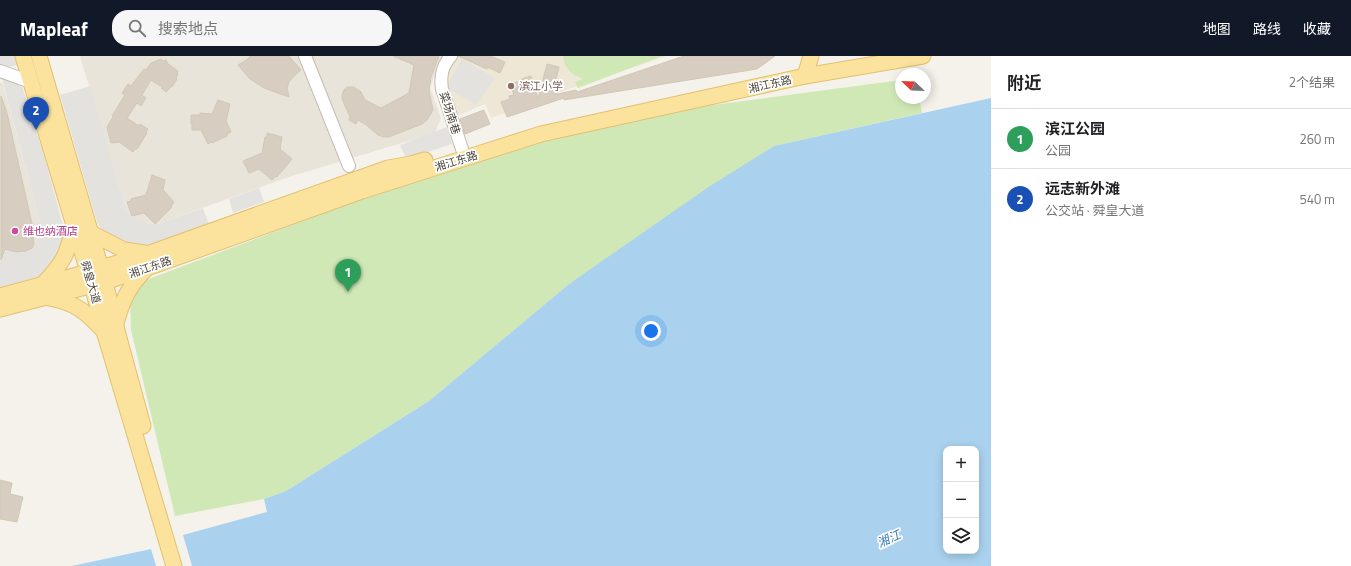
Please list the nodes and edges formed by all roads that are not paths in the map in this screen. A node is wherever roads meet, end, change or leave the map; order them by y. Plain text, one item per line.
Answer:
1 (23, 56) edge
2 (39, 56) edge
3 (305, 56) edge
4 (451, 56) edge
5 (864, 56) edge
6 (923, 56) edge
7 (808, 66) edge
8 (0, 71) edge
9 (31, 82) junction
10 (462, 149) junction
11 (349, 166) dead end
12 (74, 224) junction
13 (91, 233) junction
14 (173, 252) junction
15 (147, 261) junction
16 (97, 277) junction
17 (44, 291) junction
18 (0, 296) edge
19 (0, 308) edge
20 (110, 329) junction
21 (161, 506) junction
22 (174, 566) edge
23 (183, 566) edge

1 - 9 main road, 舜皇大道
2 - 13 main road, 舜皇大道
3 - 11 street
4 - 10 street, 菜场南巷
5 - 7 main road, 湘江东路
6 - 7 main road, 湘江东路
7 - 10 main road, 湘江东路
7 - 14 main road, 湘江东路
8 - 9 street
9 - 12 main road, 舜皇大道
10 - 14 main road, 湘江东路
12 - 16 main road, 舜皇大道
12 - 17 main road
13 - 15 main road
13 - 16 main road, 舜皇大道
14 - 15 main road, 湘江东路
15 - 16 main road, 湘江东路
15 - 20 main road
16 - 17 main road, 湘江东路
16 - 20 main road, 舜皇大道
17 - 18 main road, 湘江东路
17 - 19 main road, 湘江东路
17 - 20 main road
20 - 21 main road, 舜皇大道
21 - 22 main road
21 - 23 main road

